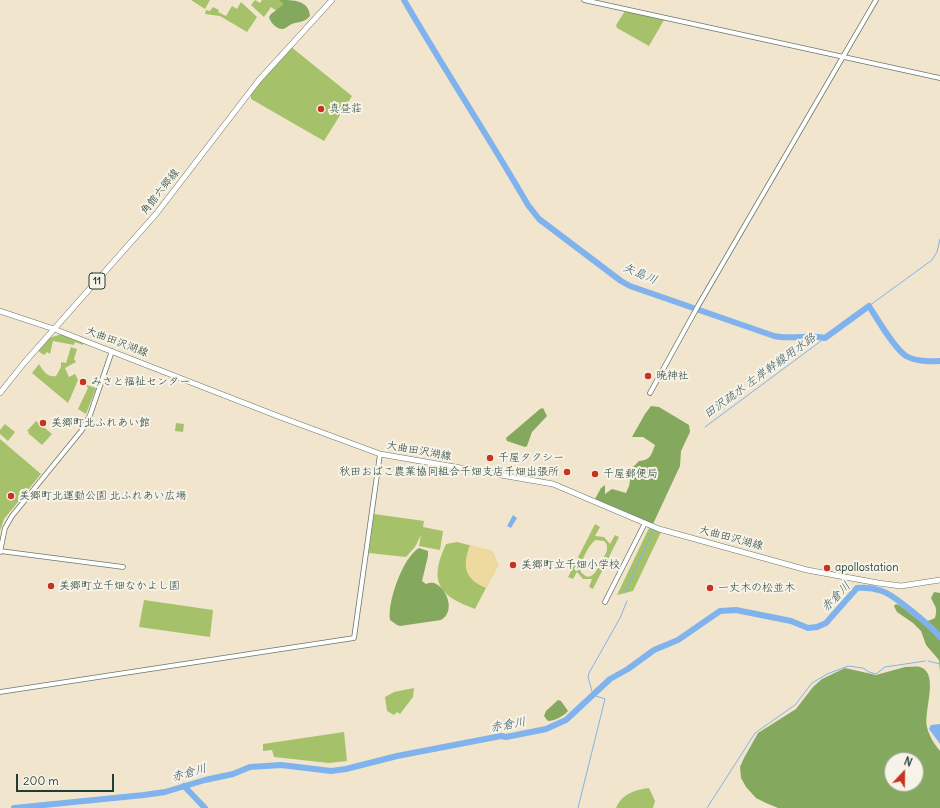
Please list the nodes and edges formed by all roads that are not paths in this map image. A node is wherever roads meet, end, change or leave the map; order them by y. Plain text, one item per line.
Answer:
1 (332, 0) edge
2 (584, 0) edge
3 (876, 0) edge
4 (842, 57) junction
5 (940, 78) edge
6 (0, 311) edge
7 (54, 329) junction
8 (112, 351) junction
9 (0, 393) edge
10 (650, 393) dead end
11 (380, 454) junction
12 (645, 523) junction
13 (0, 551) edge
14 (123, 567) dead end
15 (940, 580) edge
16 (605, 602) dead end
17 (0, 692) edge

1 - 7 main road, 角館六郷線 / 11
2 - 4 street
3 - 4 street
4 - 5 street
4 - 10 street
6 - 7 main road, 大曲田沢湖線
7 - 8 main road, 大曲田沢湖線
7 - 9 main road, 角館六郷線 / 11
8 - 11 main road, 大曲田沢湖線
8 - 13 street
11 - 12 main road, 大曲田沢湖線
11 - 17 street
12 - 15 main road, 大曲田沢湖線
12 - 16 street
13 - 14 street

